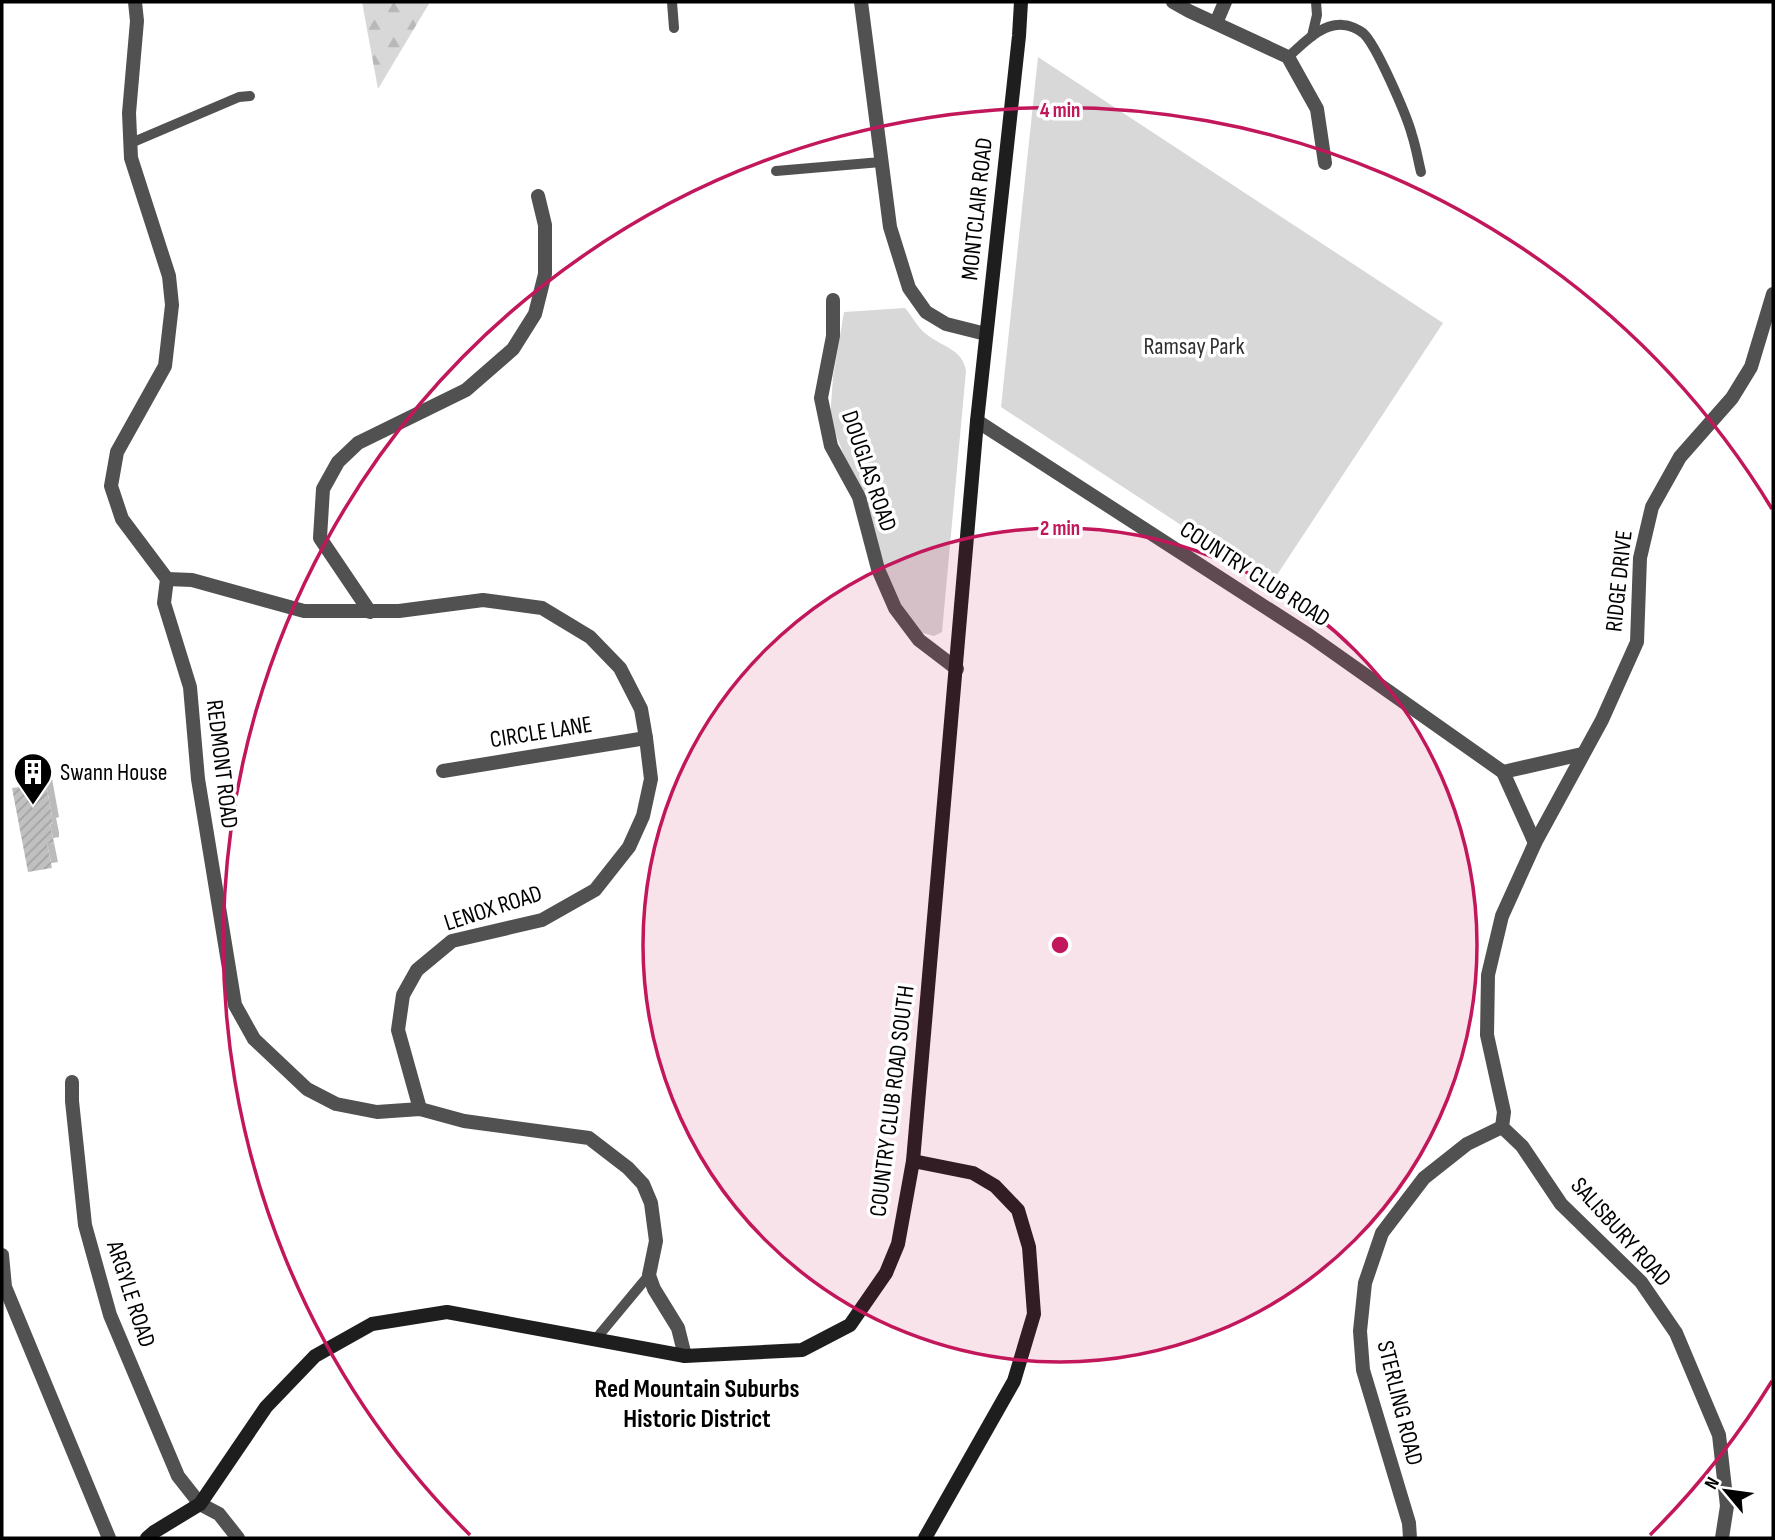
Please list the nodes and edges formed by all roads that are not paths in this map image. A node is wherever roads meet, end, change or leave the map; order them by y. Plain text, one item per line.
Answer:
1 (135, 2) edge
2 (672, 2) edge
3 (862, 2) edge
4 (1021, 2) edge
5 (1173, 2) edge
6 (1225, 2) edge
7 (1316, 2) edge
8 (1216, 23) junction
9 (674, 28) dead end
10 (1312, 36) junction
11 (1288, 57) junction
12 (250, 96) dead end
13 (131, 143) junction
14 (881, 162) junction
15 (1325, 163) dead end
16 (776, 171) dead end
17 (1421, 172) dead end
18 (538, 195) dead end
19 (1773, 294) edge
20 (833, 300) dead end
21 (986, 334) junction
22 (977, 421) junction
23 (167, 579) junction
24 (370, 612) junction
25 (957, 669) junction
26 (646, 738) junction
27 (1583, 754) junction
28 (443, 771) dead end
29 (1503, 772) junction
30 (1535, 843) junction
31 (72, 1082) dead end
32 (420, 1109) junction
33 (1502, 1127) junction
34 (913, 1161) junction
35 (2, 1255) edge
36 (649, 1275) junction
37 (596, 1340) junction
38 (685, 1356) junction
39 (201, 1504) junction
40 (109, 1538) edge
41 (148, 1538) edge
42 (238, 1538) edge
43 (925, 1538) edge
44 (1410, 1538) edge
45 (1722, 1538) edge

1 - 13 street
2 - 9 lane
3 - 14 street
4 - 21 main road, MONTCLAIR ROAD
5 - 8 street
6 - 8 street
7 - 10 lane
8 - 11 street
10 - 11 lane
10 - 17 lane
11 - 15 street
12 - 13 lane
13 - 23 street
14 - 16 lane
14 - 21 street
18 - 24 street
19 - 27 street, RIDGE DRIVE
20 - 25 street, DOUGLAS ROAD
21 - 22 main road, MONTCLAIR ROAD
22 - 25 main road, COUNTRY CLUB ROAD SOUTH
22 - 29 street, COUNTRY CLUB ROAD
23 - 24 street, LENOX ROAD
23 - 32 street, REDMONT ROAD
24 - 26 street, LENOX ROAD
25 - 34 main road, COUNTRY CLUB ROAD SOUTH
26 - 28 street, CIRCLE LANE
26 - 32 street, LENOX ROAD
27 - 29 street
27 - 30 street, RIDGE DRIVE
29 - 30 street
30 - 33 street
31 - 39 street, ARGYLE ROAD
32 - 36 street, REDMONT ROAD
33 - 44 street, STERLING ROAD
33 - 45 street, SALISBURY ROAD
34 - 38 main road, COUNTRY CLUB ROAD SOUTH
34 - 43 main road
35 - 40 street
36 - 37 lane, REDMONT ROAD
36 - 38 street
37 - 38 main road, COUNTRY CLUB ROAD SOUTH
37 - 39 main road, COUNTRY CLUB ROAD SOUTH
39 - 41 main road
39 - 42 street, ARGYLE ROAD

